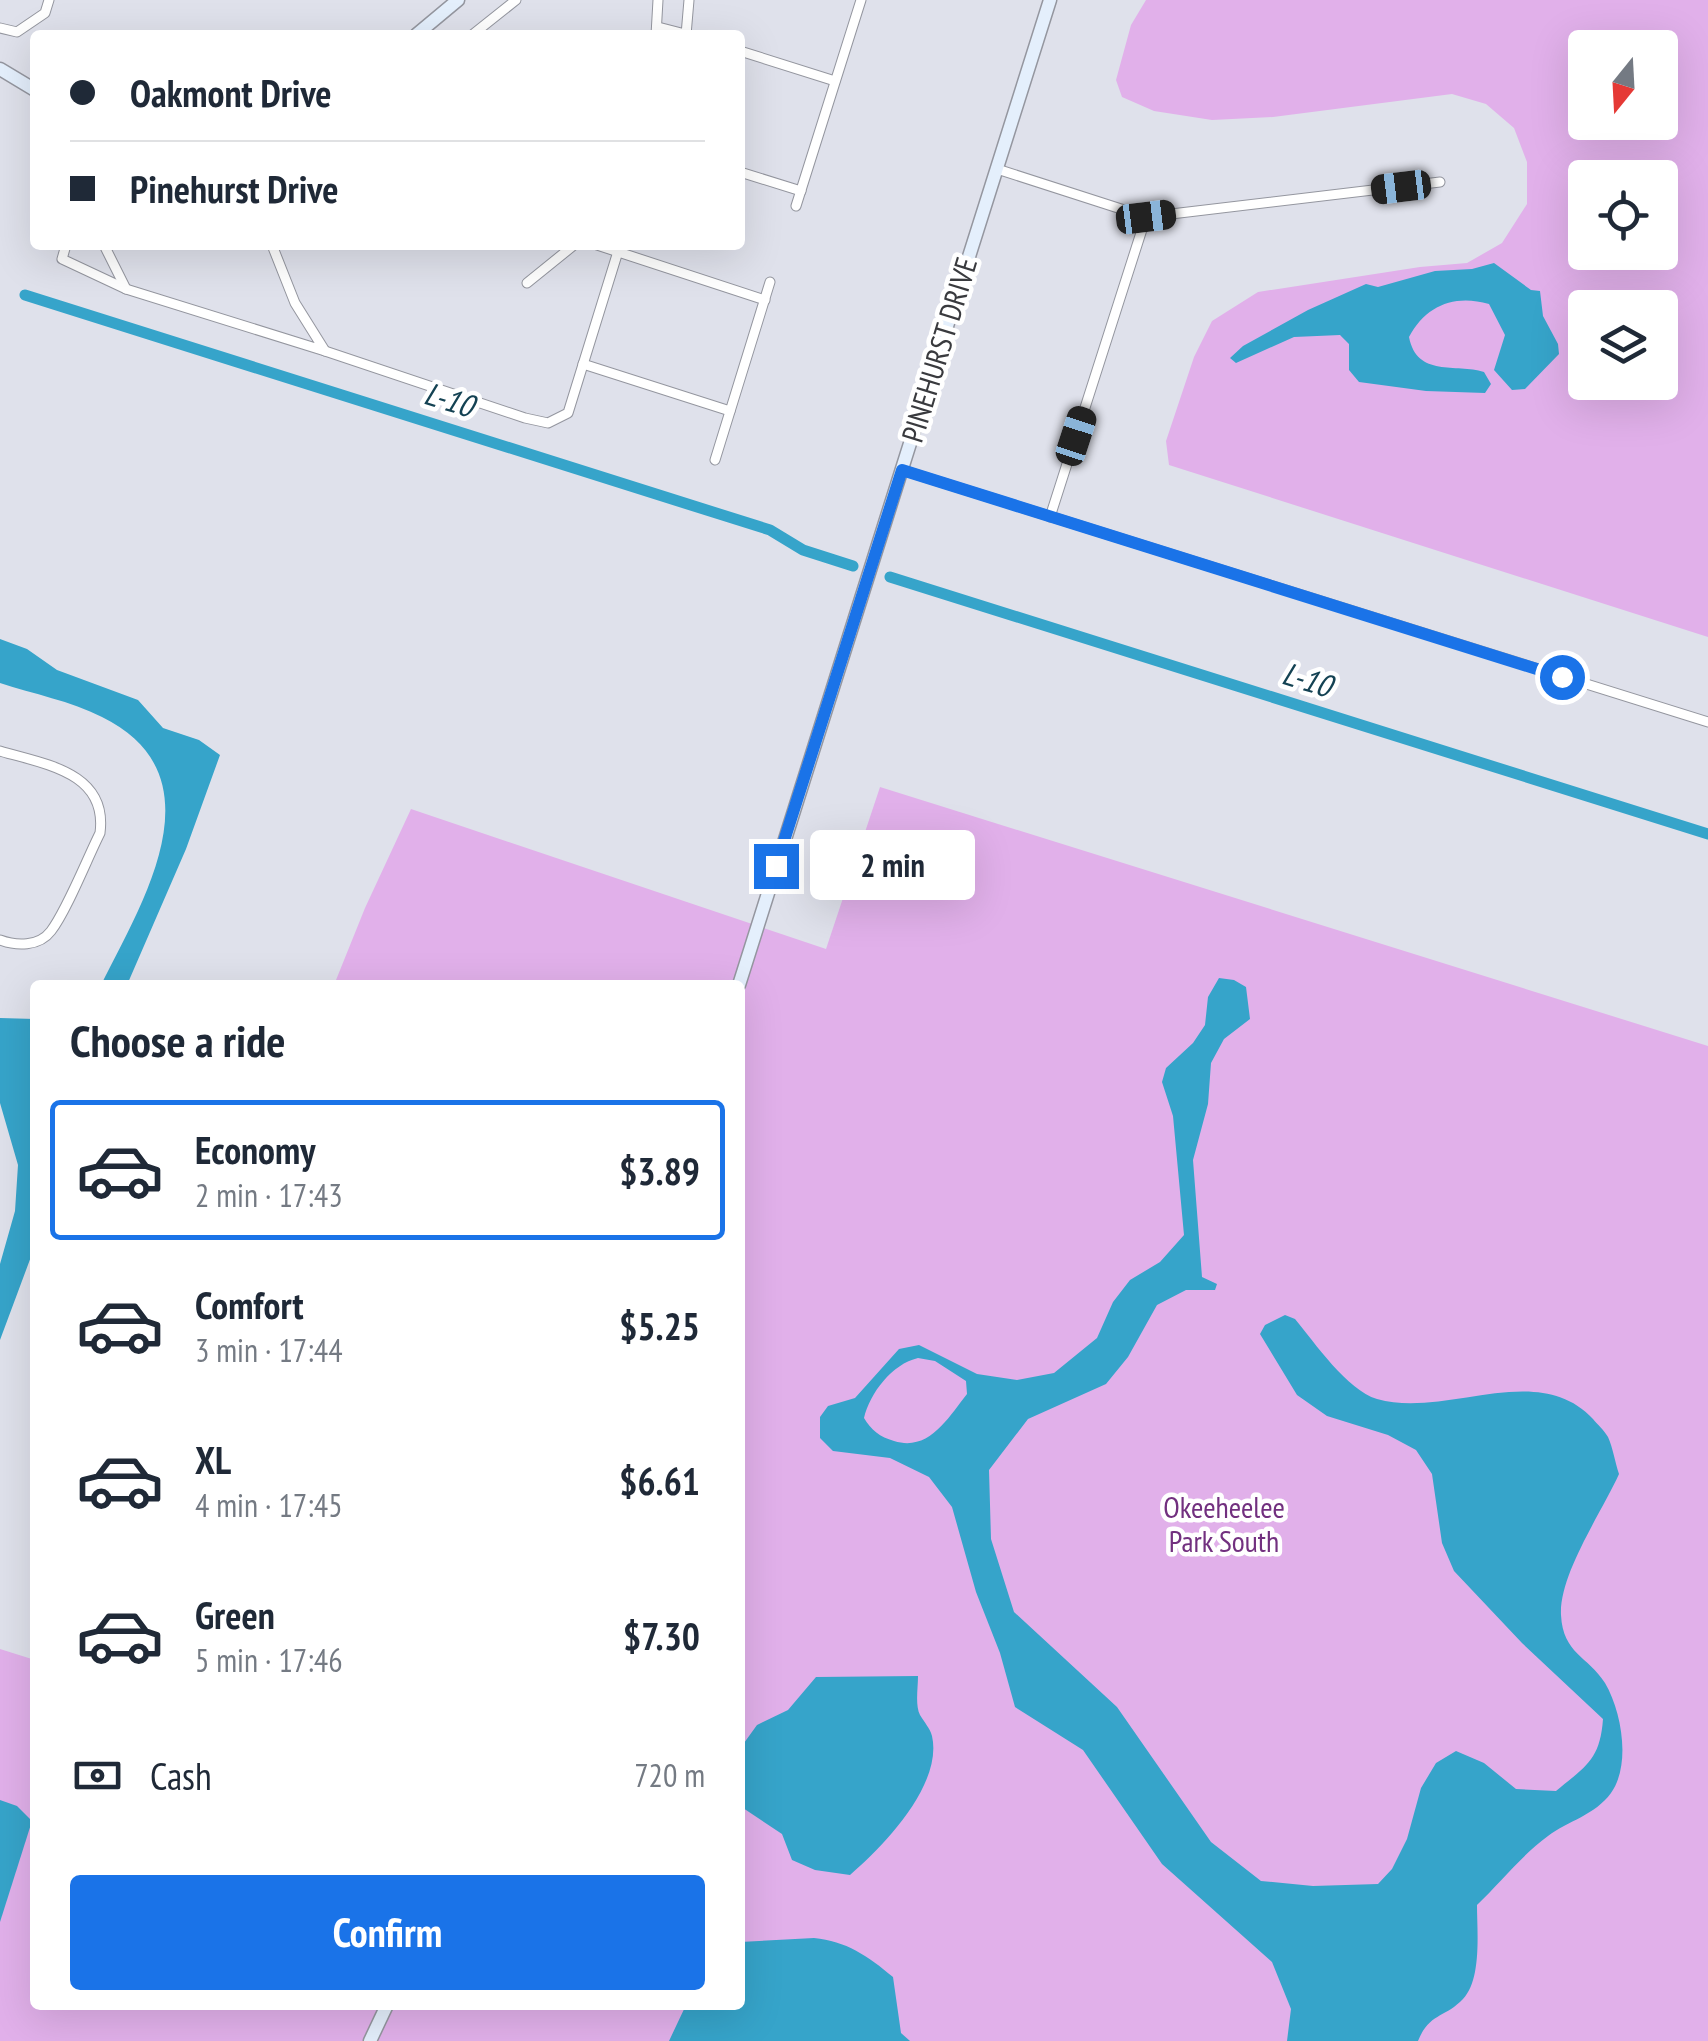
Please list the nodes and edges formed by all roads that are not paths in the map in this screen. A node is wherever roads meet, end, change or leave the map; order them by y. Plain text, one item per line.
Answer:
1 (49, 0) edge
2 (458, 0) edge
3 (516, 0) edge
4 (658, 0) edge
5 (689, 0) edge
6 (860, 0) edge
7 (1050, 0) edge
8 (0, 28) edge
9 (422, 30) edge
10 (478, 30) edge
11 (657, 30) edge
12 (687, 30) edge
13 (745, 53) edge
14 (0, 70) edge
15 (835, 81) junction
16 (30, 87) edge
17 (997, 168) junction
18 (745, 174) edge
19 (1440, 182) dead end
20 (801, 191) junction
21 (796, 206) dead end
22 (1146, 217) junction
23 (65, 250) edge
24 (106, 250) edge
25 (274, 250) edge
26 (568, 250) edge
27 (619, 250) edge
28 (770, 282) dead end
29 (528, 283) dead end
30 (126, 289) junction
31 (765, 300) junction
32 (325, 351) junction
33 (583, 364) junction
34 (730, 410) junction
35 (714, 460) dead end
36 (902, 470) junction
37 (1050, 517) junction
38 (1708, 722) edge
39 (0, 751) edge
40 (0, 940) edge
41 (741, 980) edge
42 (384, 2010) edge
43 (370, 2041) edge

1 - 8 street
2 - 9 street
3 - 10 street
4 - 11 street
5 - 12 street
6 - 15 street
7 - 17 street, PINEHURST DRIVE
13 - 15 street
14 - 16 street
15 - 20 street
17 - 22 street
17 - 36 street, PINEHURST DRIVE
18 - 20 street
19 - 22 street
20 - 21 street
22 - 37 street
23 - 30 street
24 - 30 street
25 - 32 street
26 - 29 street
27 - 31 street
27 - 33 street
28 - 31 street
30 - 32 street
31 - 34 street
32 - 33 street
33 - 34 street
34 - 35 street
36 - 37 street
36 - 41 street, PINEHURST DRIVE
37 - 38 street
39 - 40 street
42 - 43 street

